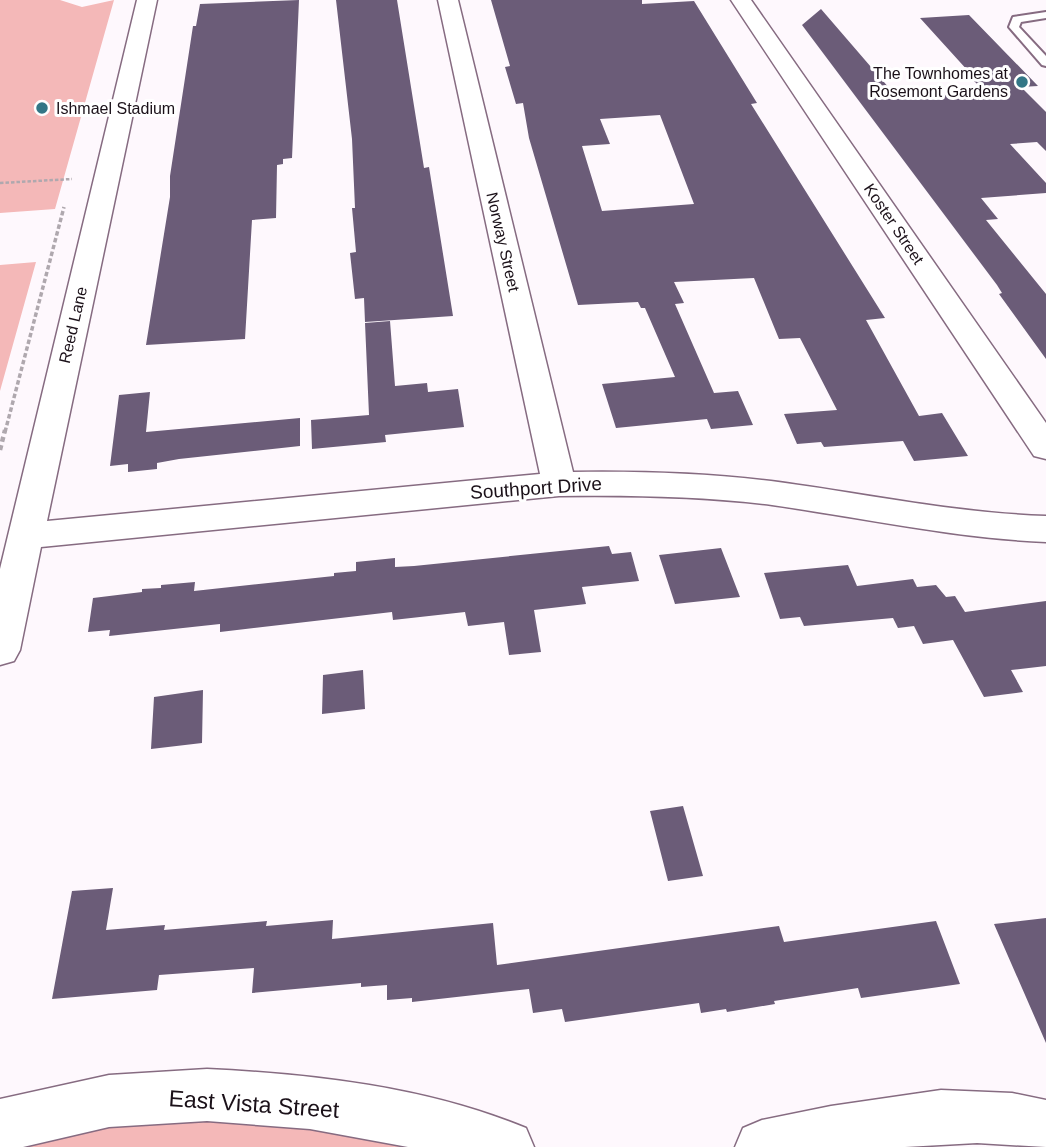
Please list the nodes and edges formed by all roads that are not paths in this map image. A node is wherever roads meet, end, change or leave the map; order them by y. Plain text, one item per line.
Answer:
1 (148, 0) edge
2 (447, 0) edge
3 (741, 0) edge
4 (1046, 15) edge
5 (1046, 63) edge
6 (1046, 448) edge
7 (559, 484) junction
8 (1046, 529) edge
9 (25, 536) junction
10 (0, 650) edge
11 (0, 1126) edge
12 (1046, 1127) edge
13 (507, 1147) edge
14 (762, 1147) edge

1 - 9 street, Reed Lane
2 - 7 street, Norway Street
3 - 6 street, Koster Street
4 - 5 lane
7 - 8 street, Southport Drive
7 - 9 street, Southport Drive
9 - 10 street, Reed Lane
11 - 13 street, East Vista Street
12 - 14 street

